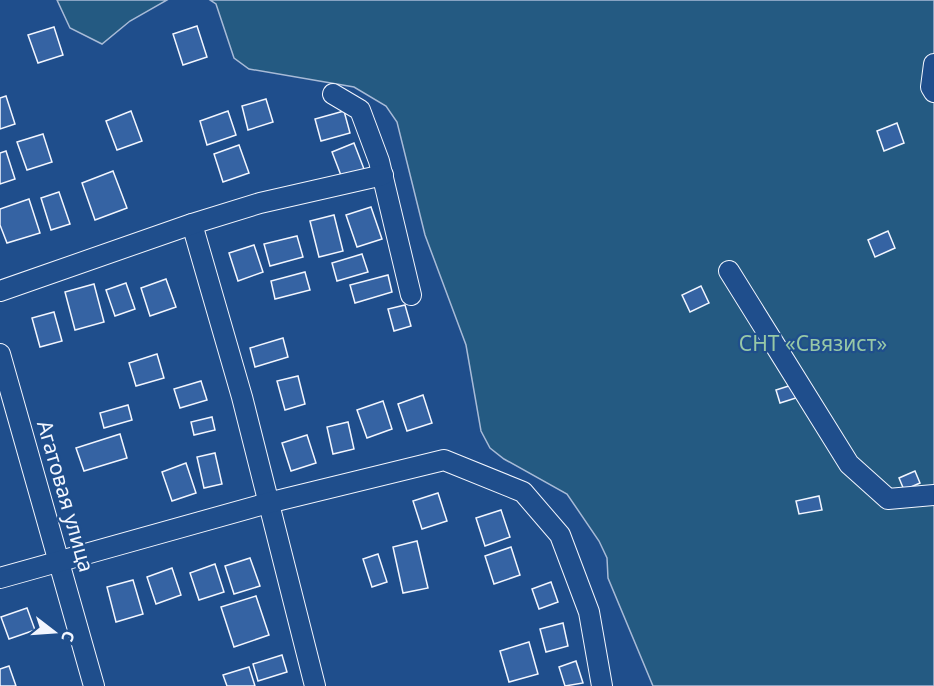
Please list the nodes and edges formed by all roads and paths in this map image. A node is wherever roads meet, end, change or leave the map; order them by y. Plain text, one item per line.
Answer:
1 (934, 64) edge
2 (934, 92) edge
3 (333, 94) dead end
4 (383, 175) junction
5 (192, 224) junction
6 (729, 271) dead end
7 (0, 291) edge
8 (411, 295) dead end
9 (0, 354) edge
10 (934, 495) edge
11 (268, 502) junction
12 (61, 562) junction
13 (0, 578) edge
14 (94, 686) edge
15 (315, 686) edge
16 (603, 686) edge

1 - 2 street
3 - 4 street
4 - 5 street
4 - 8 street
5 - 7 street
5 - 11 street
6 - 10 street
9 - 12 street, Агатовая улица
11 - 12 street
11 - 15 street
11 - 16 street
12 - 13 street
12 - 14 street, Агатовая улица

